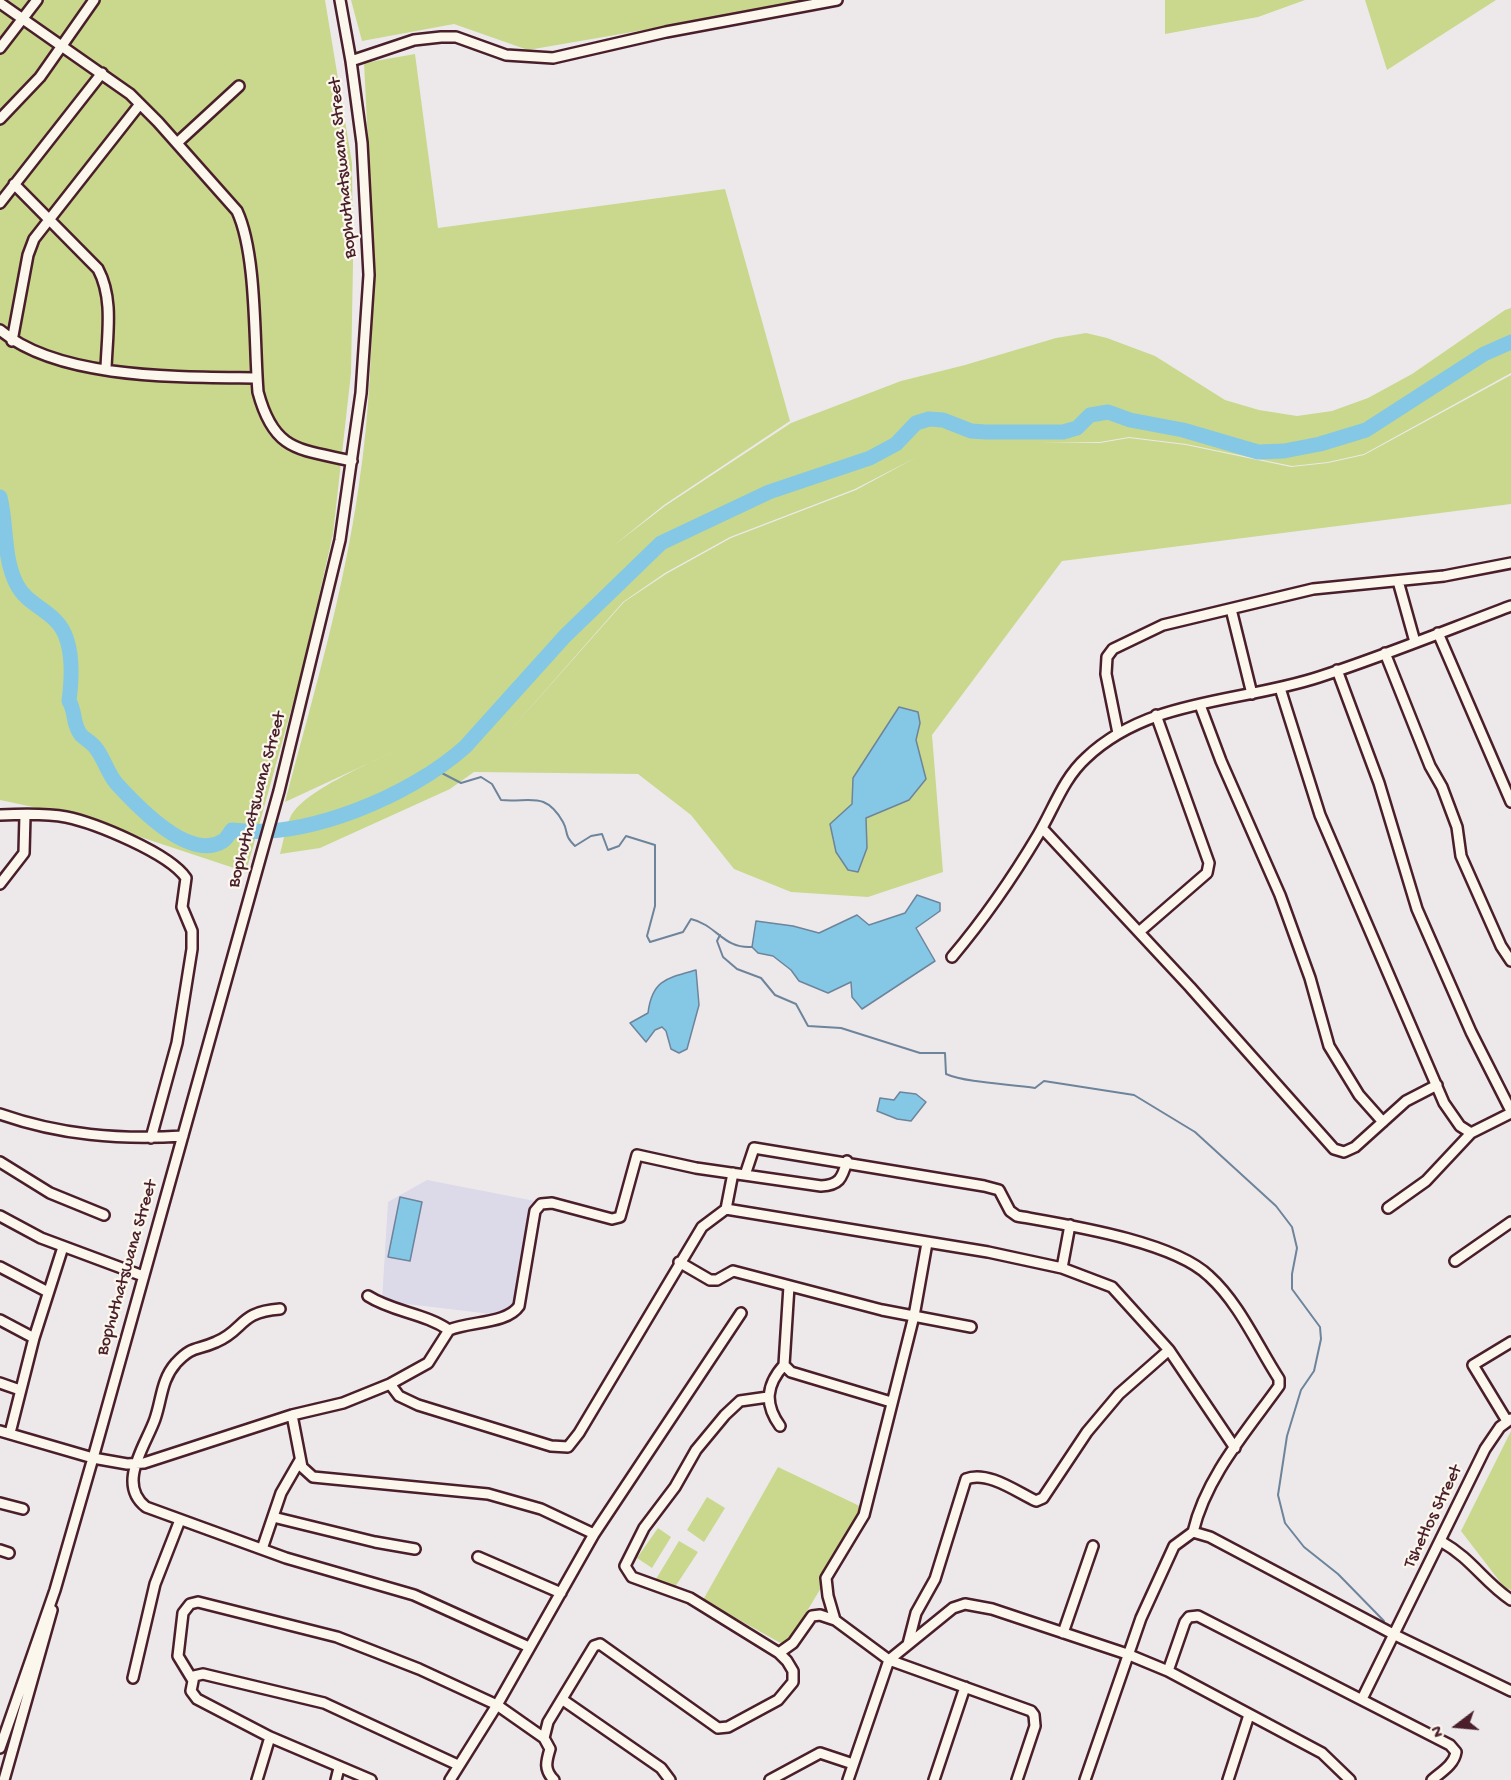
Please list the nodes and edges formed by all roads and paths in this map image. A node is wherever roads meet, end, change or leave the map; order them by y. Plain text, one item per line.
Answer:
1 (37, 0) edge
2 (94, 0) edge
3 (340, 0) edge
4 (837, 0) edge
5 (0, 3) edge
6 (24, 19) junction
7 (63, 46) junction
8 (0, 48) edge
9 (351, 61) junction
10 (102, 73) junction
11 (239, 86) dead end
12 (140, 104) junction
13 (0, 119) edge
14 (177, 143) junction
15 (14, 184) junction
16 (0, 202) edge
17 (49, 219) junction
18 (0, 330) edge
19 (12, 341) junction
20 (106, 369) junction
21 (257, 378) junction
22 (352, 461) junction
23 (1511, 563) edge
24 (1398, 581) junction
25 (1231, 609) junction
26 (1510, 609) edge
27 (1438, 633) junction
28 (1415, 642) junction
29 (1385, 653) junction
30 (1337, 670) junction
31 (1280, 688) junction
32 (1252, 694) junction
33 (1200, 705) junction
34 (1156, 715) junction
35 (1118, 733) junction
36 (1511, 802) edge
37 (25, 815) junction
38 (2, 816) edge
39 (1042, 828) junction
40 (0, 884) edge
41 (1139, 932) junction
42 (951, 957) dead end
43 (1511, 961) edge
44 (1437, 1085) junction
45 (1511, 1112) edge
46 (0, 1114) edge
47 (1383, 1122) junction
48 (1471, 1133) junction
49 (183, 1136) junction
50 (151, 1138) junction
51 (847, 1161) junction
52 (0, 1162) edge
53 (733, 1173) junction
54 (745, 1175) junction
55 (1388, 1208) dead end
56 (726, 1209) junction
57 (104, 1215) dead end
58 (0, 1216) edge
59 (1511, 1222) edge
60 (1070, 1225) junction
61 (927, 1243) junction
62 (63, 1247) junction
63 (1455, 1261) dead end
64 (679, 1262) junction
65 (0, 1267) edge
66 (1062, 1268) junction
67 (143, 1276) junction
68 (789, 1286) junction
69 (48, 1292) junction
70 (368, 1296) dead end
71 (279, 1309) dead end
72 (741, 1313) dead end
73 (914, 1316) junction
74 (0, 1320) edge
75 (971, 1327) dead end
76 (449, 1330) junction
77 (34, 1338) junction
78 (1511, 1342) edge
79 (1169, 1350) junction
80 (784, 1365) junction
81 (0, 1383) edge
82 (390, 1384) junction
83 (20, 1390) junction
84 (768, 1398) junction
85 (891, 1402) junction
86 (292, 1415) junction
87 (1509, 1420) edge
88 (780, 1426) dead end
89 (5, 1432) edge
90 (1235, 1448) junction
91 (93, 1458) junction
92 (300, 1460) junction
93 (136, 1464) junction
94 (0, 1503) edge
95 (22, 1509) dead end
96 (273, 1517) junction
97 (180, 1520) junction
98 (1193, 1532) junction
99 (594, 1534) junction
100 (1442, 1542) junction
101 (1093, 1546) dead end
102 (414, 1549) dead end
103 (262, 1550) junction
104 (478, 1557) dead end
105 (55, 1590) junction
106 (561, 1593) junction
107 (1511, 1600) edge
108 (834, 1620) junction
109 (1063, 1633) junction
110 (1395, 1635) junction
111 (908, 1644) junction
112 (528, 1647) junction
113 (779, 1653) junction
114 (1127, 1654) junction
115 (889, 1660) junction
116 (1168, 1671) junction
117 (133, 1678) dead end
118 (192, 1679) junction
119 (966, 1688) junction
120 (1511, 1691) edge
121 (1362, 1699) junction
122 (562, 1700) junction
123 (497, 1705) junction
124 (1249, 1715) junction
125 (2, 1736) edge
126 (270, 1737) junction
127 (544, 1738) junction
128 (0, 1748) edge
129 (853, 1764) junction
130 (458, 1765) junction
131 (339, 1768) junction
132 (4, 1780) edge
133 (257, 1780) edge
134 (336, 1780) edge
135 (370, 1780) edge
136 (450, 1780) edge
137 (554, 1780) edge
138 (670, 1780) edge
139 (770, 1780) edge
140 (848, 1780) edge
141 (934, 1780) edge
142 (1017, 1780) edge
143 (1085, 1780) edge
144 (1228, 1780) edge
145 (1350, 1780) edge
146 (1432, 1780) edge

1 - 6 street
2 - 7 street
3 - 9 street, Bophuthatswana Street
4 - 9 street
5 - 6 street
6 - 7 street
6 - 8 street
7 - 10 street
7 - 13 street
9 - 22 street, Bophuthatswana Street
10 - 12 street
10 - 15 street
11 - 14 street
12 - 14 street
12 - 17 street
14 - 21 street
15 - 16 street
15 - 17 street
17 - 19 street
17 - 20 street
18 - 19 street
19 - 20 street
20 - 21 street
21 - 22 street
22 - 49 street, Bophuthatswana Street
23 - 24 street
24 - 25 street
24 - 28 street
25 - 32 street
25 - 35 street
26 - 27 street
27 - 28 street
27 - 36 street
28 - 29 street
29 - 30 street
29 - 43 street
30 - 31 street
30 - 45 street
31 - 32 street
31 - 44 street
32 - 33 street
33 - 34 street
33 - 47 street
34 - 35 street
34 - 41 street
35 - 39 street
37 - 38 street
37 - 40 street
37 - 50 street
39 - 41 street
39 - 42 street
41 - 47 street
44 - 47 street
44 - 48 street
45 - 48 street
46 - 50 street
48 - 55 street
49 - 50 street
49 - 67 street, Bophuthatswana Street
51 - 54 street
51 - 54 street
51 - 60 street
52 - 57 street
53 - 54 street
53 - 56 street
53 - 76 street
56 - 61 street
56 - 64 street
58 - 62 street
59 - 63 street
60 - 66 street
60 - 90 street
61 - 66 street
61 - 73 street
62 - 67 street
62 - 69 street
64 - 68 street
64 - 82 street
65 - 69 street
66 - 79 street
67 - 91 street, Bophuthatswana Street
68 - 73 street
68 - 80 street
69 - 77 street
70 - 76 street
71 - 93 street
72 - 99 street
73 - 75 street
73 - 85 street
74 - 77 street
76 - 82 street
77 - 83 street
78 - 87 street
79 - 90 street
79 - 111 street
80 - 84 street
80 - 85 street
81 - 83 street
82 - 86 street
83 - 89 street
84 - 88 street
84 - 113 street
85 - 108 street
86 - 92 street
86 - 93 street
87 - 100 street, Tshetlos Street
89 - 91 street
90 - 98 street
91 - 93 street
91 - 105 street, Bophuthatswana Street
92 - 96 street
92 - 99 street
93 - 97 street
94 - 95 street
96 - 102 street
96 - 103 street
97 - 103 street
97 - 117 street
98 - 110 street
98 - 114 street
99 - 106 street
100 - 107 street
100 - 110 street, Tshetlos Street
101 - 109 street
103 - 112 street
104 - 106 street
105 - 125 street, Bophuthatswana Street
105 - 132 street, Bophuthatswana Street
106 - 112 street
108 - 113 street
108 - 115 street
109 - 111 street
109 - 114 street
110 - 120 street
110 - 121 street, Tshetlos Street
111 - 115 street
112 - 123 street
113 - 122 street
114 - 116 street
114 - 143 street
115 - 119 street
115 - 129 street
116 - 121 street
116 - 124 street
118 - 123 street
118 - 126 street
118 - 130 street
119 - 141 street
119 - 142 street
121 - 146 street
122 - 127 street
122 - 138 street
123 - 127 street
123 - 130 street
124 - 144 street
124 - 145 street
125 - 128 street, Bophuthatswana Street
126 - 131 street
126 - 133 street
127 - 137 street
129 - 139 street
129 - 140 street
130 - 136 street
131 - 134 street
131 - 135 street

